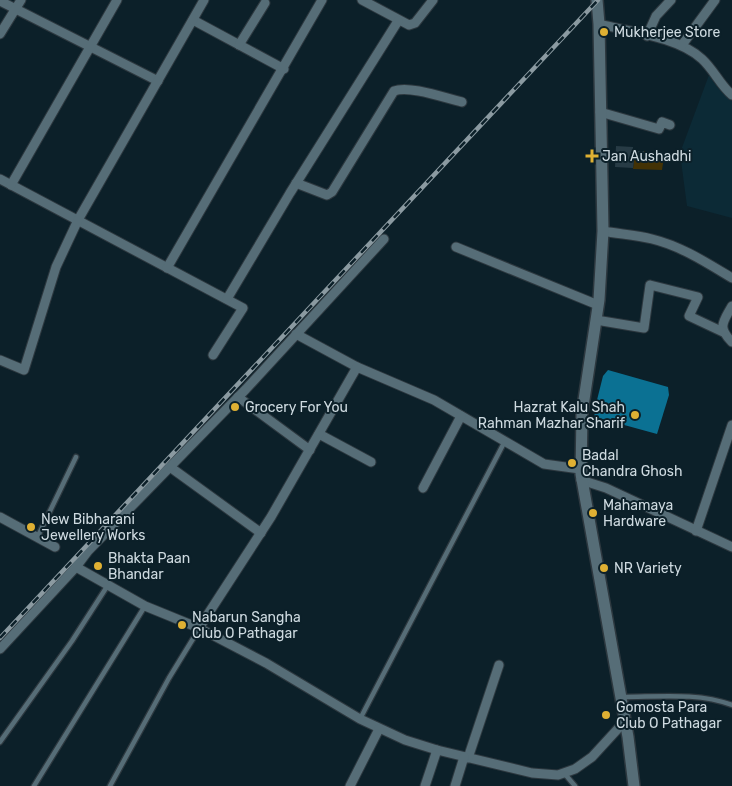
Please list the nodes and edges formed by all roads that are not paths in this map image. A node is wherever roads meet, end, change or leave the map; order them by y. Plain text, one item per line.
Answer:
1 (20, 0) edge
2 (117, 0) edge
3 (204, 0) edge
4 (322, 0) edge
5 (362, 0) edge
6 (433, 0) edge
7 (597, 0) edge
8 (671, 0) edge
9 (715, 0) edge
10 (0, 1) edge
11 (264, 3) dead end
12 (15, 9) junction
13 (193, 20) junction
14 (398, 21) junction
15 (599, 24) junction
16 (0, 34) edge
17 (647, 36) junction
18 (239, 45) junction
19 (682, 45) junction
20 (90, 46) junction
21 (284, 69) junction
22 (158, 81) junction
23 (732, 95) edge
24 (462, 102) dead end
25 (600, 112) junction
26 (670, 125) dead end
27 (0, 179) edge
28 (296, 183) junction
29 (11, 185) junction
30 (78, 220) junction
31 (603, 231) junction
32 (384, 239) dead end
33 (456, 247) dead end
34 (167, 268) junction
35 (732, 278) edge
36 (227, 299) junction
37 (598, 305) junction
38 (732, 306) edge
39 (596, 320) junction
40 (723, 332) junction
41 (296, 334) junction
42 (732, 342) edge
43 (213, 355) dead end
44 (0, 360) edge
45 (357, 368) junction
46 (238, 397) junction
47 (461, 416) junction
48 (732, 425) edge
49 (319, 434) junction
50 (504, 441) junction
51 (310, 450) junction
52 (76, 457) dead end
53 (371, 462) dead end
54 (170, 467) junction
55 (581, 474) junction
56 (422, 488) dead end
57 (0, 517) edge
58 (696, 531) junction
59 (261, 533) junction
60 (38, 536) junction
61 (55, 547) dead end
62 (732, 547) edge
63 (76, 567) junction
64 (108, 585) junction
65 (145, 606) junction
66 (200, 628) junction
67 (0, 649) edge
68 (499, 665) dead end
69 (620, 698) junction
70 (732, 705) edge
71 (360, 719) junction
72 (625, 721) junction
73 (379, 729) junction
74 (0, 742) edge
75 (437, 750) junction
76 (466, 758) junction
77 (564, 773) junction
78 (34, 786) edge
79 (110, 786) edge
80 (350, 786) edge
81 (425, 786) edge
82 (455, 786) edge
83 (575, 786) edge
84 (634, 786) edge

1 - 12 street
2 - 20 street
3 - 13 street
4 - 21 street
5 - 14 street
6 - 14 street
7 - 15 street
8 - 17 street
9 - 19 street
10 - 12 street
11 - 18 street
12 - 16 street
12 - 20 street
13 - 18 street
13 - 22 street
14 - 28 street
15 - 17 street
15 - 25 street
17 - 19 street
18 - 21 street
19 - 23 street
20 - 22 street
20 - 29 street
21 - 34 street
22 - 30 street
24 - 28 street
25 - 26 street
25 - 31 street
27 - 29 street
28 - 36 street
29 - 30 street
30 - 34 street
30 - 44 street
31 - 35 street
31 - 37 street
32 - 41 street
33 - 37 street
34 - 36 street
36 - 43 street
37 - 39 street
38 - 40 street
39 - 40 street
39 - 55 street
40 - 42 street
41 - 45 street
41 - 46 street
45 - 47 street
45 - 49 street
46 - 51 street
46 - 54 street
47 - 50 street
47 - 56 street
48 - 58 street
49 - 51 street
49 - 53 street
50 - 55 street
50 - 71 lane
51 - 59 street
52 - 60 lane
54 - 59 street
54 - 63 street
55 - 58 street
55 - 69 street
57 - 60 street
58 - 62 street
59 - 66 street
60 - 61 street
63 - 64 street
63 - 67 street
64 - 65 street
64 - 74 lane
65 - 66 street
65 - 78 lane
66 - 71 street
66 - 79 lane
68 - 76 street
69 - 70 lane
69 - 72 street
71 - 73 street
72 - 77 street
72 - 84 street
73 - 75 street
73 - 80 street
75 - 76 street
75 - 81 street
76 - 77 street
76 - 82 street
77 - 83 lane

